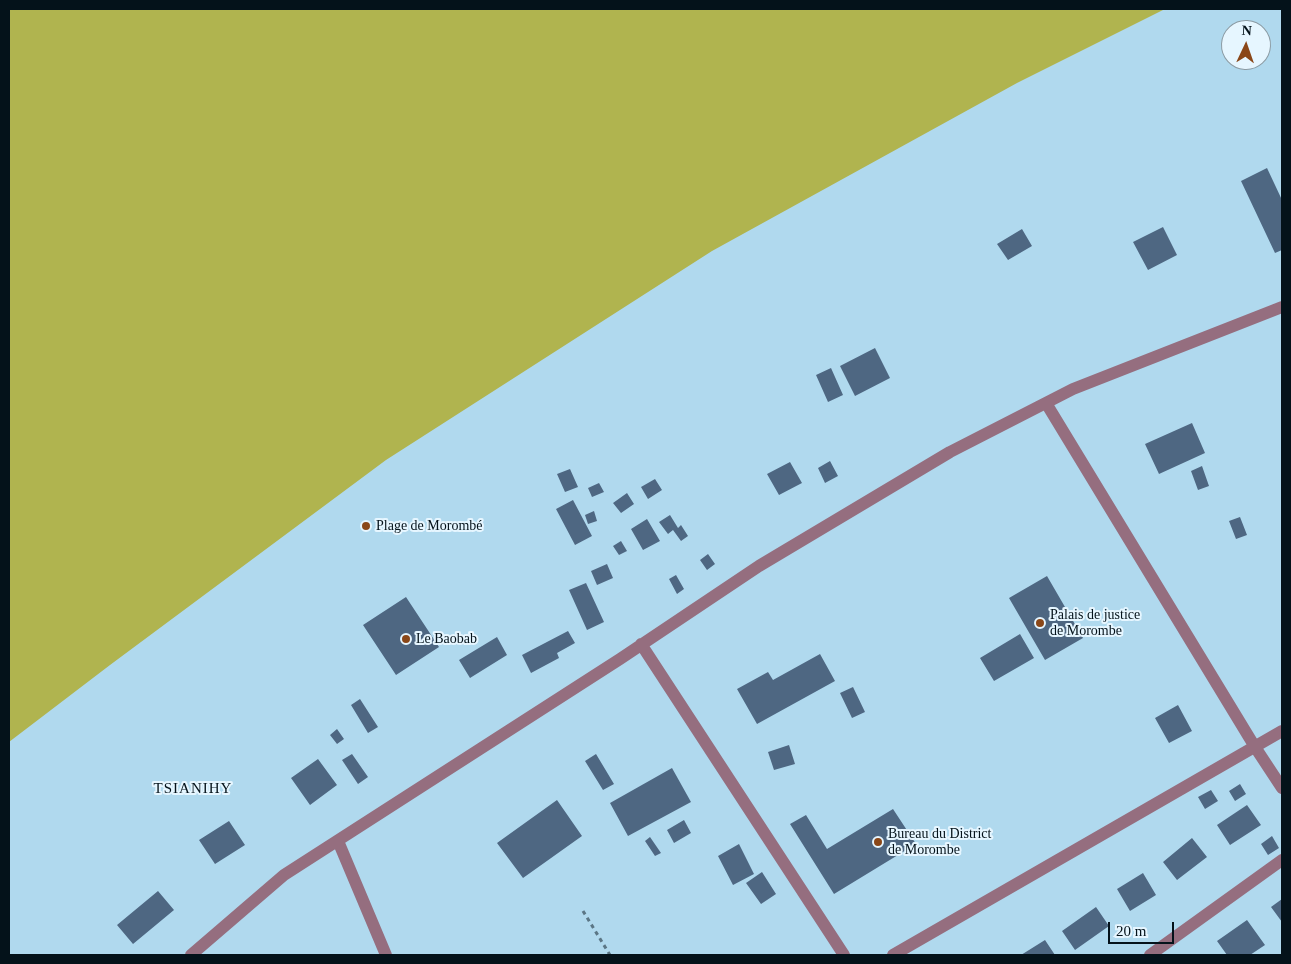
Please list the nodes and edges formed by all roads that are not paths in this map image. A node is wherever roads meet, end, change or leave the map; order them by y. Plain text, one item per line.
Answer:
1 (1282, 307) edge
2 (1046, 403) junction
3 (642, 644) junction
4 (1282, 731) edge
5 (1255, 747) junction
6 (1282, 788) edge
7 (338, 841) junction
8 (1282, 860) edge
9 (191, 955) edge
10 (386, 955) edge
11 (844, 955) edge
12 (893, 955) edge
13 (1150, 955) edge

1 - 2 street
2 - 3 street
2 - 5 street
3 - 7 street
3 - 11 street
4 - 5 street
5 - 6 street
5 - 12 street
7 - 9 street
7 - 10 street
8 - 13 street

